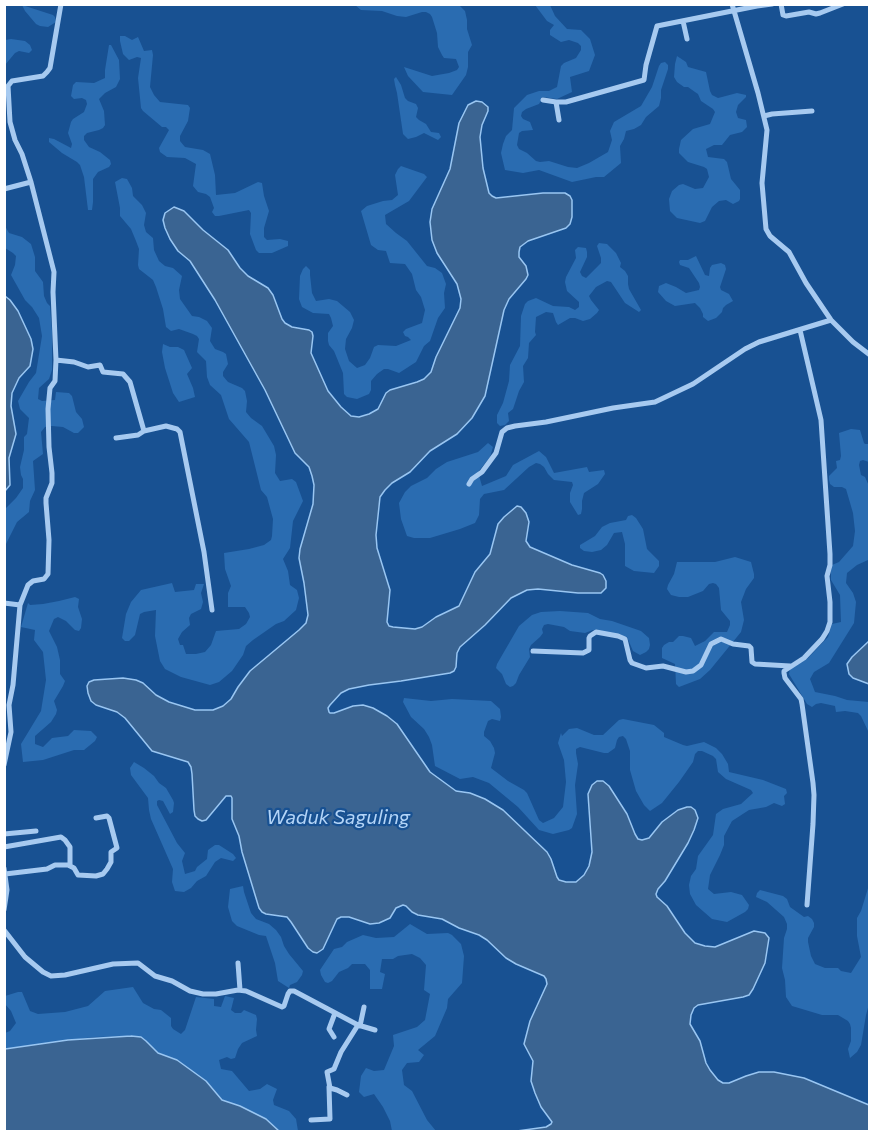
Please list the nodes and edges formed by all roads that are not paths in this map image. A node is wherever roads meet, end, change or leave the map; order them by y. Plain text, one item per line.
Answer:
1 (61, 4) edge
2 (772, 4) edge
3 (781, 4) edge
4 (843, 4) edge
5 (733, 7) edge
6 (683, 21) junction
7 (687, 39) dead end
8 (543, 100) dead end
9 (556, 102) junction
10 (812, 111) dead end
11 (764, 116) junction
12 (559, 120) dead end
13 (31, 182) junction
14 (4, 189) edge
15 (831, 320) junction
16 (800, 330) junction
17 (870, 355) edge
18 (56, 360) junction
19 (144, 430) junction
20 (116, 438) dead end
21 (469, 484) dead end
22 (4, 603) edge
23 (20, 605) junction
24 (212, 610) dead end
25 (533, 651) dead end
26 (792, 666) junction
27 (4, 765) edge
28 (96, 818) dead end
29 (36, 831) dead end
30 (4, 834) edge
31 (4, 847) edge
32 (70, 865) junction
33 (4, 868) edge
34 (5, 874) edge
35 (5, 890) edge
36 (807, 905) dead end
37 (4, 910) edge
38 (4, 930) edge
39 (238, 963) dead end
40 (240, 990) junction
41 (364, 1007) dead end
42 (335, 1013) junction
43 (359, 1026) junction
44 (375, 1030) dead end
45 (334, 1037) dead end
46 (329, 1087) junction
47 (347, 1095) dead end
48 (311, 1120) dead end

1 - 13 street
2 - 5 street
3 - 4 street
5 - 6 street
5 - 11 street
6 - 7 street
6 - 9 street
8 - 9 street
9 - 12 street
10 - 11 street
11 - 15 street
13 - 14 street
13 - 18 street
15 - 16 street
15 - 17 street
16 - 21 street
16 - 26 street
18 - 19 street
18 - 23 street
19 - 20 street
19 - 24 street
22 - 23 street
23 - 27 street
25 - 26 street
26 - 36 street
28 - 32 street
29 - 30 street
31 - 32 street
32 - 34 street
33 - 34 street
34 - 35 street
35 - 37 street
38 - 40 street
39 - 40 street
40 - 42 street
41 - 43 street
42 - 43 street
42 - 45 street
43 - 44 street
43 - 46 street
46 - 47 street
46 - 48 street

